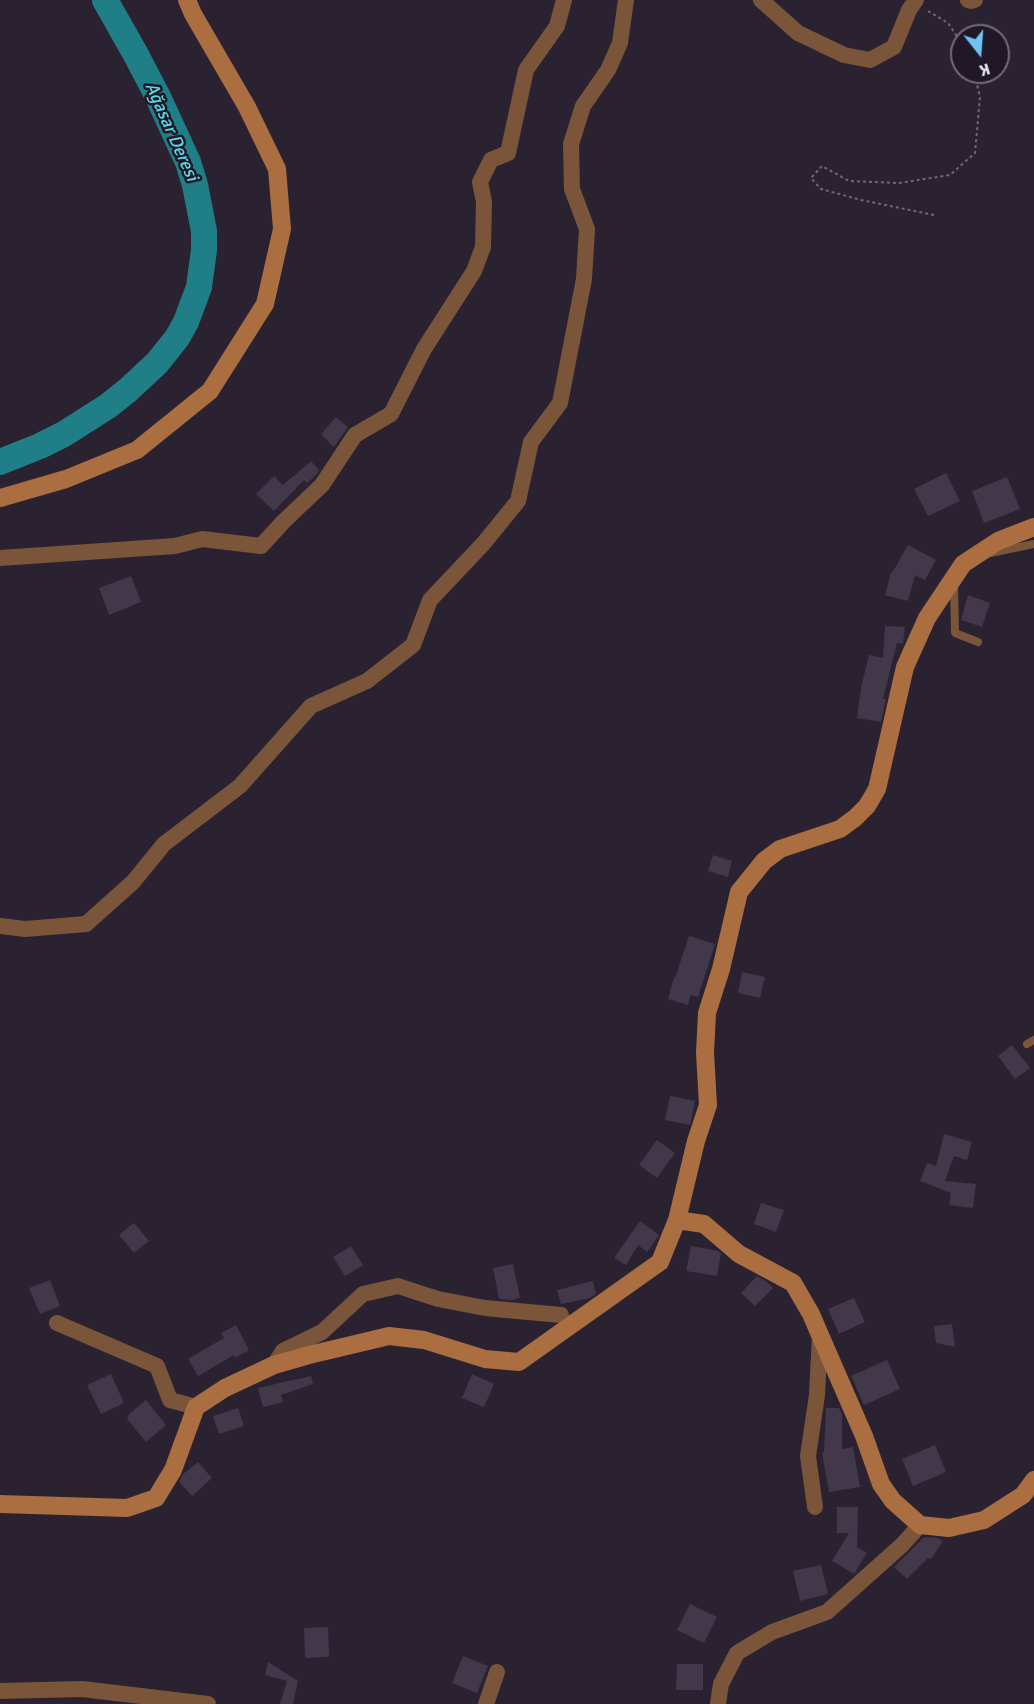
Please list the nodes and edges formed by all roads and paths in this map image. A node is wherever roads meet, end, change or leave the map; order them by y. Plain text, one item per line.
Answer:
1 (187, 0) edge
2 (564, 0) edge
3 (626, 0) edge
4 (761, 0) edge
5 (968, 0) edge
6 (975, 0) edge
7 (914, 4) edge
8 (950, 26) edge
9 (977, 84) edge
10 (934, 215) dead end
11 (0, 498) edge
12 (1034, 527) edge
13 (1034, 544) edge
14 (977, 555) junction
15 (0, 558) edge
16 (954, 578) junction
17 (978, 642) dead end
18 (0, 926) edge
19 (677, 1220) junction
20 (561, 1315) dead end
21 (57, 1323) dead end
22 (820, 1335) junction
23 (274, 1365) junction
24 (196, 1407) junction
25 (1034, 1480) edge
26 (0, 1504) edge
27 (815, 1507) dead end
28 (920, 1524) junction
29 (497, 1672) dead end
30 (0, 1691) edge
31 (208, 1704) edge
32 (486, 1704) edge
33 (718, 1704) edge

1 - 11 street
2 - 15 street
3 - 18 street
4 - 7 street
5 - 6 street
7 - 8 path
9 - 10 path
12 - 14 street
13 - 14 lane
14 - 16 street
16 - 17 lane
16 - 19 street
19 - 22 street
19 - 23 street
20 - 23 street
21 - 24 street
22 - 27 street
22 - 28 street
23 - 24 street
24 - 26 street
25 - 28 street
28 - 33 street
29 - 32 street
30 - 31 street

